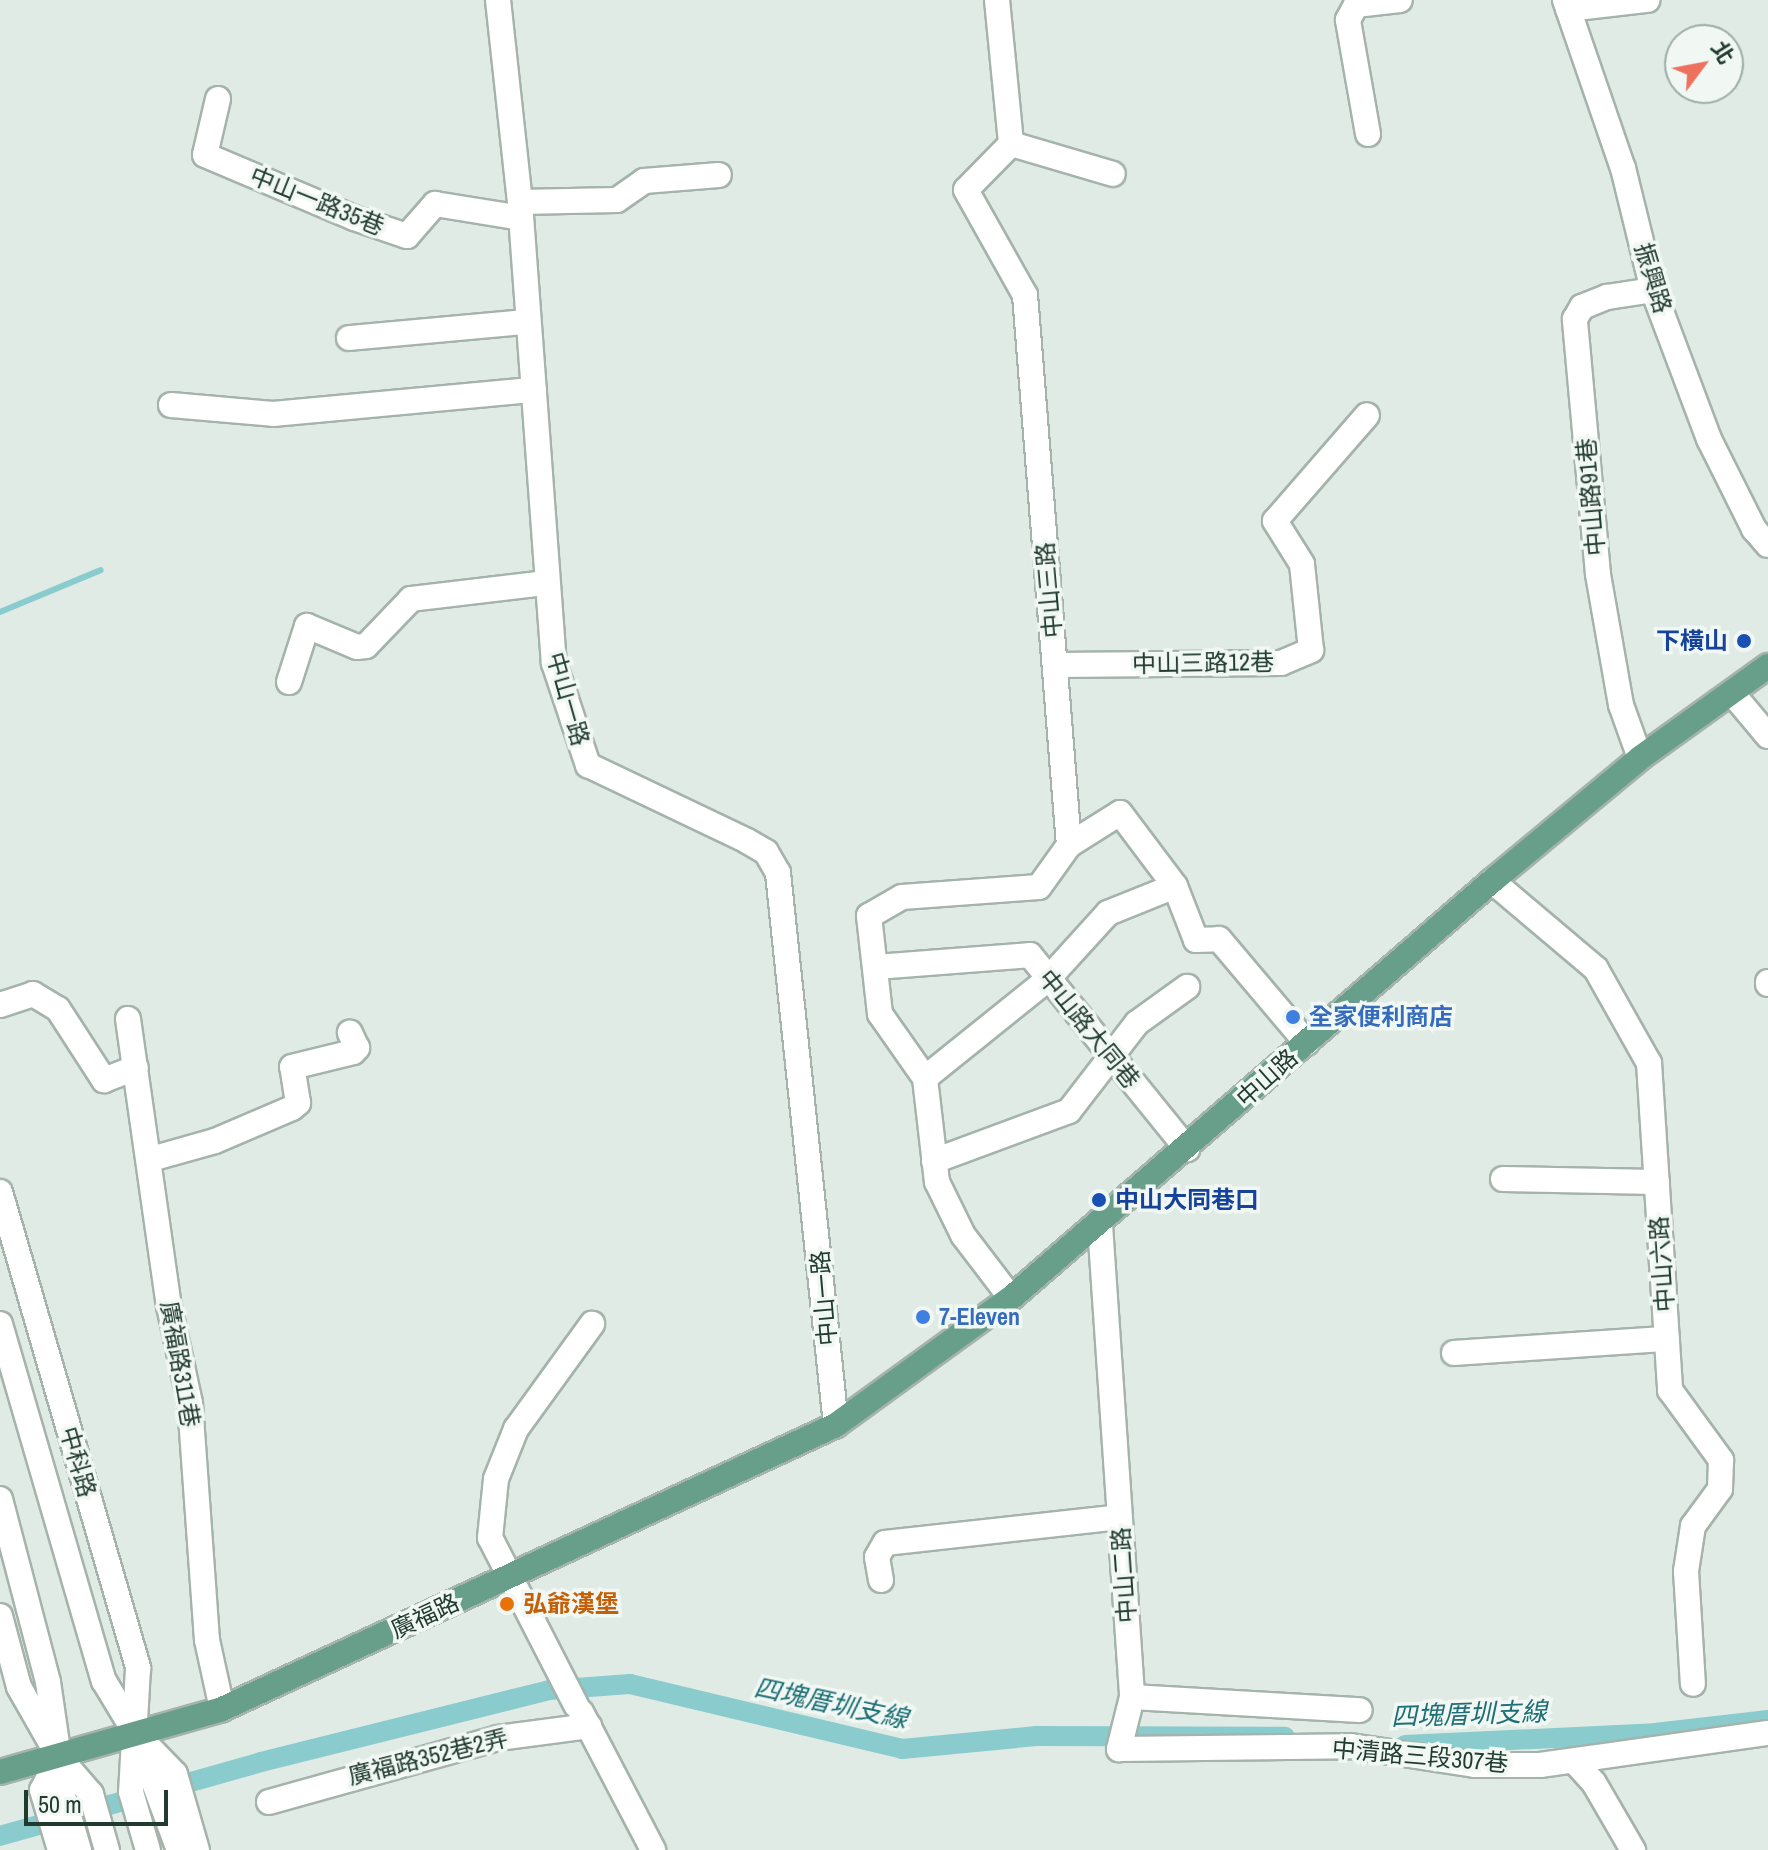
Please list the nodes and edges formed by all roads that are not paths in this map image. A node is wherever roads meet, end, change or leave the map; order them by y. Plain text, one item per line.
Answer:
1 (498, 0) edge
2 (997, 0) edge
3 (1400, 0) edge
4 (1647, 0) edge
5 (1566, 4) edge
6 (218, 99) dead end
7 (1368, 134) dead end
8 (1011, 144) junction
9 (1113, 174) dead end
10 (719, 175) dead end
11 (521, 210) junction
12 (1653, 290) junction
13 (525, 322) junction
14 (349, 338) dead end
15 (534, 390) junction
16 (171, 405) dead end
17 (1367, 415) dead end
18 (1768, 545) edge
19 (545, 583) junction
20 (1055, 665) junction
21 (1768, 666) edge
22 (289, 682) dead end
23 (1732, 693) junction
24 (1768, 736) edge
25 (1640, 758) junction
26 (1069, 845) junction
27 (1492, 881) junction
28 (1175, 886) junction
29 (875, 967) junction
30 (1048, 979) junction
31 (1187, 987) dead end
32 (0, 1005) edge
33 (128, 1019) dead end
34 (350, 1033) dead end
35 (1307, 1043) junction
36 (1112, 1059) junction
37 (136, 1068) junction
38 (925, 1078) junction
39 (1187, 1149) junction
40 (151, 1159) junction
41 (934, 1161) junction
42 (1503, 1179) dead end
43 (1657, 1182) junction
44 (0, 1192) edge
45 (1100, 1225) junction
46 (1011, 1298) junction
47 (0, 1324) edge
48 (592, 1324) dead end
49 (1667, 1339) junction
50 (1454, 1353) dead end
51 (836, 1425) junction
52 (0, 1499) edge
53 (1120, 1517) junction
54 (510, 1578) junction
55 (881, 1580) dead end
56 (0, 1616) edge
57 (1693, 1684) dead end
58 (1132, 1697) junction
59 (222, 1709) junction
60 (1360, 1710) dead end
61 (581, 1714) junction
62 (1768, 1733) edge
63 (136, 1734) junction
64 (1119, 1749) joint
65 (59, 1757) junction
66 (1575, 1762) junction
67 (0, 1772) edge
68 (269, 1802) dead end
69 (180, 1835) edge
70 (146, 1844) edge
71 (107, 1849) edge
72 (60, 1850) edge
73 (79, 1850) edge
74 (197, 1850) edge
75 (653, 1850) edge
76 (1633, 1850) edge

1 - 11 street, 中山一路
2 - 8 street
3 - 7 street
4 - 5 street
5 - 12 street, 振興路
6 - 11 street, 中山一路35巷
8 - 9 street
8 - 20 street, 中山三路
10 - 11 street
11 - 13 street, 中山一路
12 - 18 street, 振興路
12 - 25 street, 中山路91巷
13 - 14 street
13 - 15 street, 中山一路
15 - 16 street
15 - 19 street, 中山一路
17 - 20 street, 中山三路12巷
19 - 22 street
19 - 51 street, 中山一路
20 - 26 street, 中山三路
21 - 23 main road, 中山路
23 - 24 street
23 - 25 main road, 中山路
25 - 27 main road, 中山路
26 - 28 street
26 - 29 street
27 - 35 main road, 中山路
27 - 43 street, 中山六路
28 - 30 street
28 - 35 street
29 - 30 street, 中山路大同巷
29 - 38 street
30 - 36 street, 中山路大同巷
30 - 38 street
31 - 36 street
32 - 37 street
33 - 37 street, 廣福路311巷
34 - 40 street
35 - 39 main road, 中山路
36 - 39 street, 中山路大同巷
36 - 41 street
37 - 40 street, 廣福路311巷
38 - 41 street
39 - 45 main road, 中山路
40 - 59 street, 廣福路311巷
41 - 46 street
42 - 43 street
43 - 49 street, 中山六路
44 - 63 street, 中科路
45 - 46 main road, 中山路
45 - 53 street, 中山二路
46 - 51 main road, 中山路
47 - 63 street, 中科路
48 - 54 street
49 - 50 street
49 - 57 street, 中山六路
51 - 54 main road, 廣福路
52 - 65 street
53 - 55 street
53 - 58 street, 中山二路
54 - 59 main road, 廣福路
54 - 61 street
56 - 65 street
58 - 60 street
58 - 64 street, 中山二路
59 - 63 main road, 廣福路
61 - 68 street, 廣福路352巷2弄
61 - 75 street
62 - 66 street, 中清路三段307巷
63 - 65 main road, 廣福路
63 - 69 street, 中科路
63 - 70 street, 中科路
64 - 66 street, 中清路三段307巷
65 - 67 main road, 廣福路
65 - 71 street
65 - 72 street
65 - 73 street
66 - 76 street
69 - 74 street, 中科路

